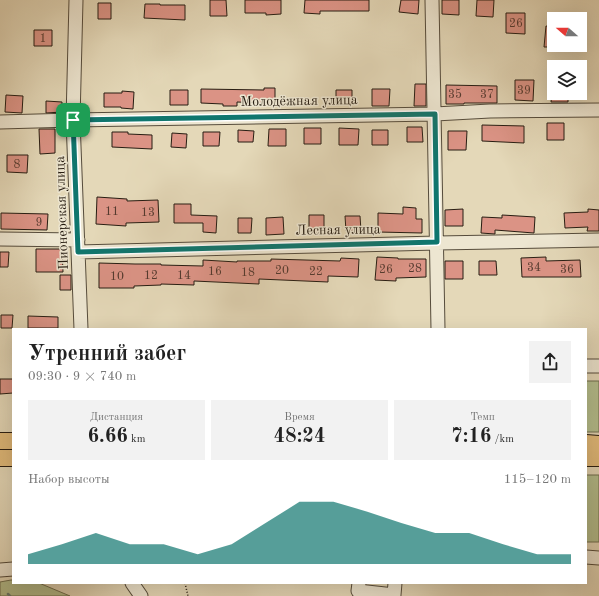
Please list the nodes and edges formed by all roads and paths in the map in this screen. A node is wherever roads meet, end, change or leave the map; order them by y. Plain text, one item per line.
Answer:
1 (76, 0) edge
2 (432, 0) edge
3 (599, 110) edge
4 (435, 114) junction
5 (73, 120) junction
6 (0, 122) edge
7 (0, 238) edge
8 (599, 240) edge
9 (437, 242) junction
10 (78, 246) junction
11 (81, 328) edge
12 (438, 328) edge
13 (587, 366) edge
14 (599, 366) edge
15 (0, 441) edge
16 (12, 441) edge
17 (587, 444) edge
18 (599, 444) edge
19 (0, 458) edge
20 (12, 458) edge
21 (587, 458) edge
22 (599, 458) edge
23 (587, 557) edge
24 (599, 558) edge
25 (12, 569) edge
26 (0, 570) edge
27 (133, 584) edge
28 (185, 584) edge
29 (358, 590) edge
30 (395, 593) edge
31 (141, 596) edge
32 (188, 596) edge

1 - 5 street, Пионерская улица
2 - 4 street
3 - 4 street, Молодёжная улица
4 - 5 street, Молодёжная улица
4 - 9 street
5 - 6 street, Молодёжная улица
5 - 10 street, Пионерская улица
7 - 10 street, Лесная улица
8 - 9 street, Лесная улица
9 - 10 street, Лесная улица
9 - 12 street
10 - 11 street, Пионерская улица
13 - 14 street
15 - 16 main road
17 - 18 main road
19 - 20 main road
21 - 22 main road
23 - 24 street
25 - 26 street
27 - 31 street
28 - 32 path
29 - 30 street

